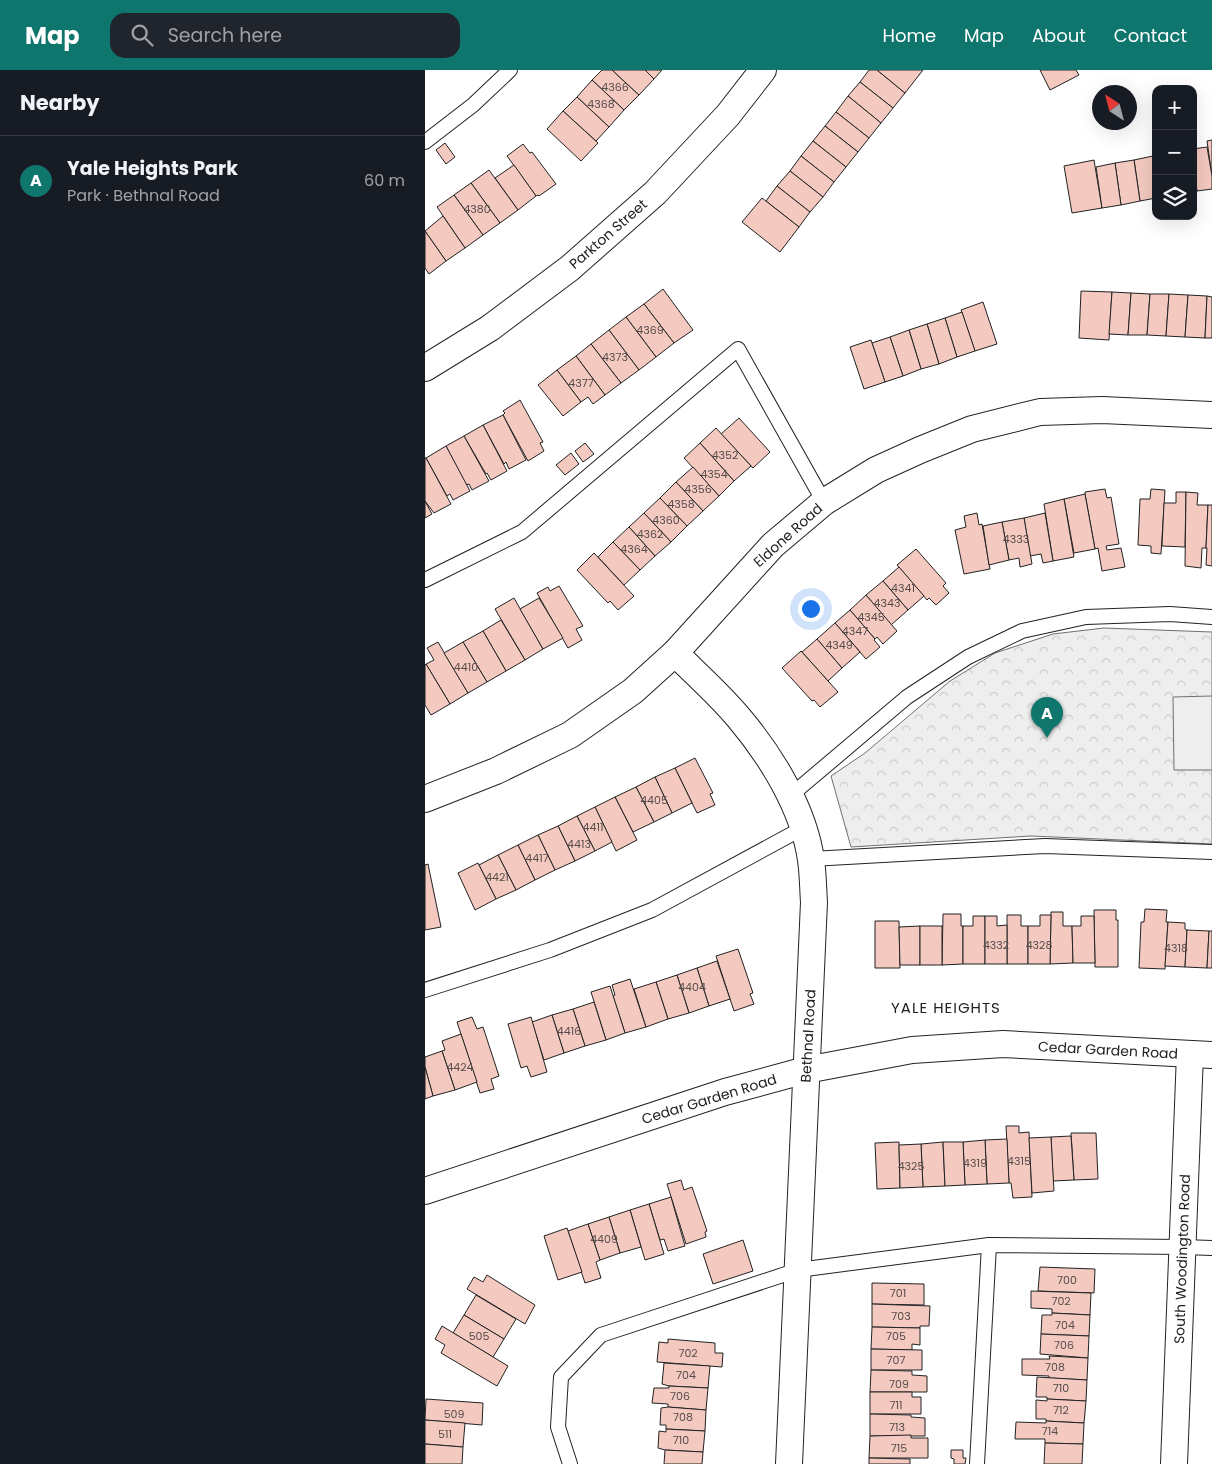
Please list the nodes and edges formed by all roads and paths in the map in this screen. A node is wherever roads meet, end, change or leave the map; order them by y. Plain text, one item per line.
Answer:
1 (510, 70) edge
2 (763, 70) edge
3 (425, 142) edge
4 (425, 368) edge
5 (1212, 415) edge
6 (824, 502) junction
7 (425, 580) edge
8 (1212, 617) edge
9 (675, 653) junction
10 (790, 796) junction
11 (425, 799) edge
12 (803, 828) junction
13 (1212, 852) edge
14 (811, 859) junction
15 (425, 990) edge
16 (1201, 1055) edge
17 (806, 1070) junction
18 (425, 1191) edge
19 (989, 1245) junction
20 (1183, 1247) junction
21 (1212, 1248) edge
22 (798, 1270) junction
23 (570, 1464) edge
24 (789, 1464) edge
25 (977, 1464) edge
26 (1174, 1464) edge

1 - 3 lane
2 - 4 street, Parkton Street
5 - 6 street, Eldone Road
6 - 7 lane
6 - 9 street, Eldone Road
8 - 10 lane
9 - 10 street, Bethnal Road
9 - 11 street, Eldone Road
10 - 12 street, Bethnal Road
12 - 14 street, Bethnal Road
12 - 15 lane
13 - 14 lane
14 - 17 street, Bethnal Road
16 - 17 street, Cedar Garden Road
16 - 20 street, South Woodington Road
17 - 18 street, Cedar Garden Road
17 - 22 street, Bethnal Road
19 - 20 lane
19 - 22 lane
19 - 25 lane
20 - 21 lane
20 - 26 street, South Woodington Road
22 - 23 lane
22 - 24 street, Bethnal Road

